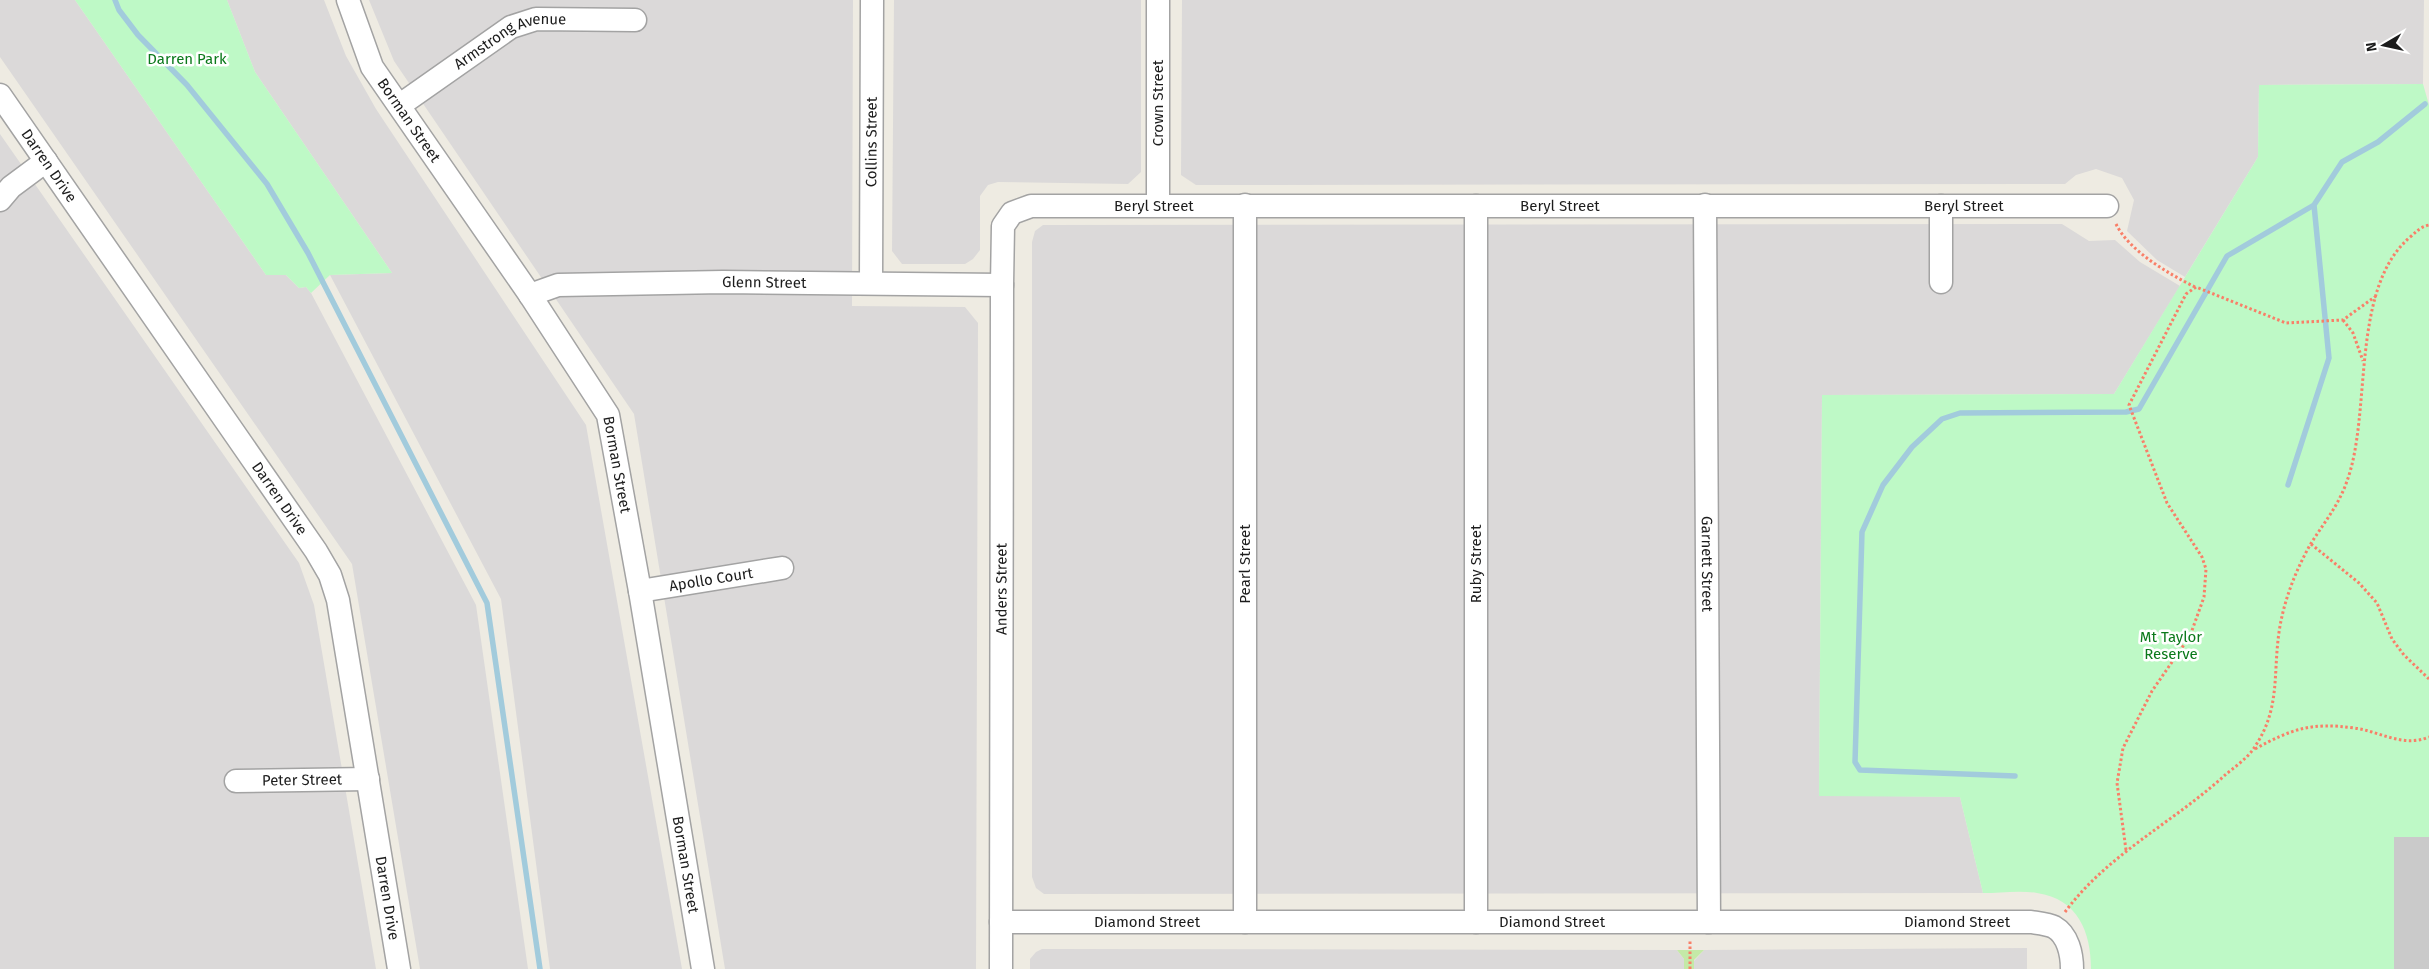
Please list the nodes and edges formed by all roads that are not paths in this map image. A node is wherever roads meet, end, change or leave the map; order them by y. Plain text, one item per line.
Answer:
1 (348, 0) edge
2 (872, 0) edge
3 (1158, 0) edge
4 (635, 20) dead end
5 (0, 95) edge
6 (400, 105) junction
7 (46, 161) junction
8 (0, 200) edge
9 (1158, 205) junction
10 (1244, 205) junction
11 (1705, 205) junction
12 (1476, 206) junction
13 (1941, 206) junction
14 (2107, 206) road end
15 (1012, 213) joint
16 (1941, 282) dead end
17 (871, 283) junction
18 (1002, 285) junction
19 (530, 296) junction
20 (782, 568) dead end
21 (640, 591) junction
22 (368, 779) junction
23 (236, 781) dead end
24 (1001, 922) junction
25 (1245, 922) junction
26 (1476, 922) junction
27 (1700, 922) junction
28 (400, 969) edge
29 (703, 969) edge
30 (1001, 969) edge
31 (2072, 969) edge

1 - 6 street, Borman Street
2 - 17 street, Collins Street
3 - 9 street, Crown Street
4 - 6 street, Armstrong Avenue
5 - 7 street, Darren Drive
6 - 19 street, Borman Street
7 - 8 street
7 - 22 street, Darren Drive
9 - 10 street, Beryl Street
9 - 15 street, Beryl Street
10 - 12 street, Beryl Street
10 - 25 street, Pearl Street
11 - 12 street, Beryl Street
11 - 13 street, Beryl Street
11 - 27 street, Garnett Street
12 - 26 street, Ruby Street
13 - 14 street, Beryl Street
13 - 16 street
15 - 18 street, Anders Street
17 - 18 street, Glenn Street
17 - 19 street, Glenn Street
18 - 24 street, Anders Street
19 - 21 street, Borman Street
20 - 21 street, Apollo Court
21 - 29 street, Borman Street
22 - 23 street, Peter Street
22 - 28 street, Darren Drive
24 - 25 street, Diamond Street
24 - 30 street, Anders Street
25 - 26 street, Diamond Street
26 - 27 street, Diamond Street
27 - 31 street, Diamond Street

